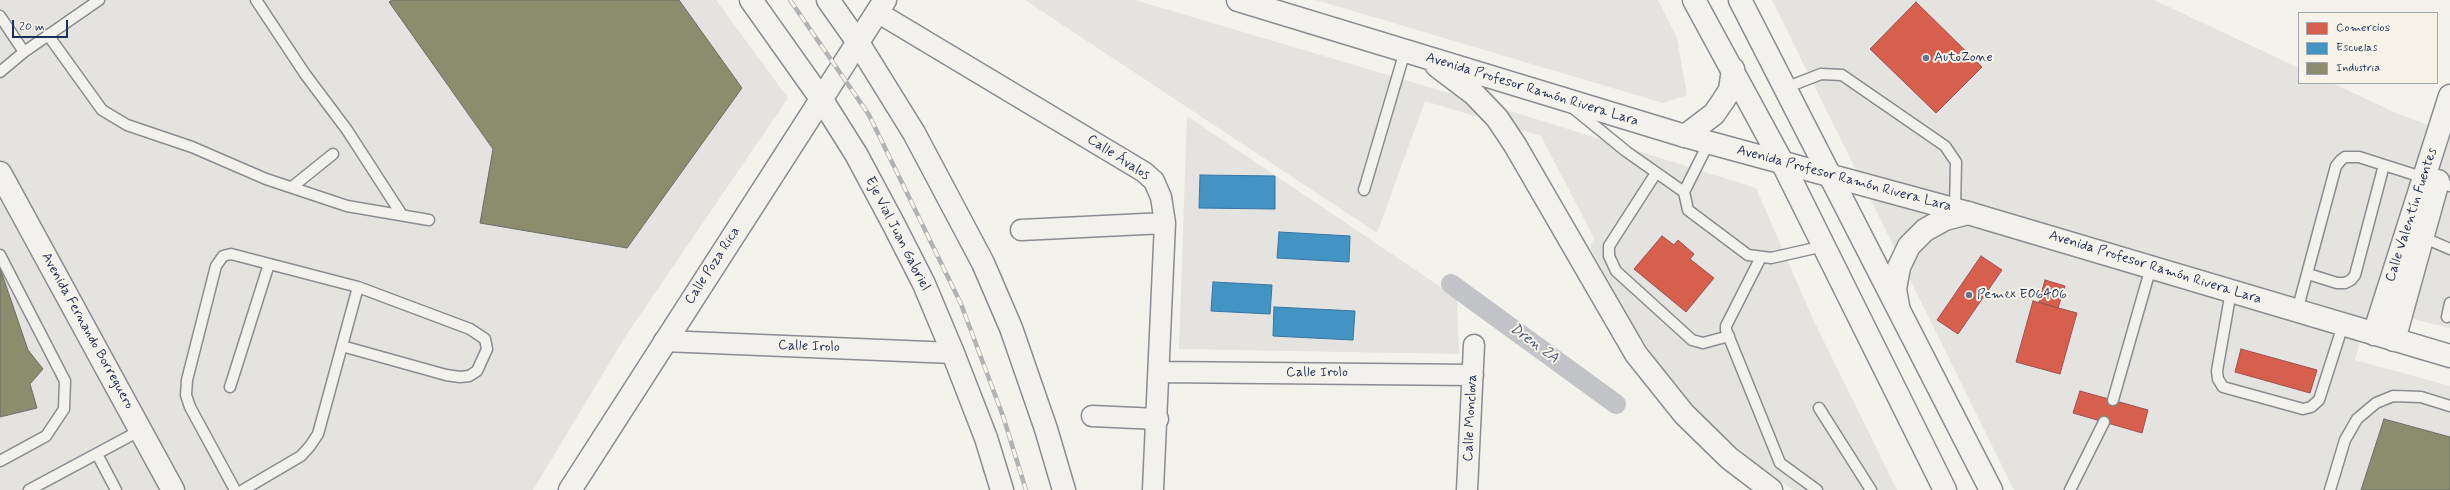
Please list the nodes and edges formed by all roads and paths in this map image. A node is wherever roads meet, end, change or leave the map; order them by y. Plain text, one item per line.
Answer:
1 (99, 0) edge
2 (256, 0) edge
3 (751, 0) edge
4 (828, 0) edge
5 (1238, 0) edge
6 (1694, 0) edge
7 (1740, 0) edge
8 (881, 6) edge
9 (0, 16) edge
10 (48, 35) junction
11 (857, 41) junction
12 (1406, 51) junction
13 (24, 52) junction
14 (1426, 58) junction
15 (1733, 70) junction
16 (0, 72) edge
17 (1785, 88) junction
18 (2450, 96) edge
19 (1561, 98) junction
20 (822, 100) junction
21 (1685, 136) junction
22 (2450, 141) edge
23 (1709, 142) junction
24 (333, 154) dead end
25 (1782, 162) junction
26 (2384, 165) junction
27 (0, 173) edge
28 (1656, 173) junction
29 (1830, 174) junction
30 (2437, 183) edge
31 (292, 187) junction
32 (1364, 190) dead end
33 (1684, 192) junction
34 (1962, 211) junction
35 (402, 215) junction
36 (429, 220) dead end
37 (1165, 223) junction
38 (1021, 230) dead end
39 (2415, 234) junction
40 (1824, 246) junction
41 (2450, 249) edge
42 (0, 255) edge
43 (1761, 257) junction
44 (269, 264) junction
45 (2151, 267) junction
46 (2308, 274) junction
47 (358, 287) junction
48 (2231, 291) junction
49 (2450, 303) edge
50 (2297, 311) junction
51 (1899, 315) junction
52 (2447, 317) dead end
53 (2343, 325) junction
54 (1728, 336) junction
55 (2384, 337) junction
56 (664, 341) junction
57 (1474, 345) dead end
58 (342, 346) junction
59 (953, 353) junction
60 (2450, 356) edge
61 (1160, 372) junction
62 (1473, 375) junction
63 (230, 387) dead end
64 (2113, 400) dead end
65 (2450, 406) edge
66 (1819, 408) dead end
67 (1092, 416) dead end
68 (1158, 419) junction
69 (2104, 422) dead end
70 (141, 430) junction
71 (97, 454) junction
72 (0, 461) edge
73 (29, 490) edge
74 (116, 490) edge
75 (173, 490) edge
76 (235, 490) edge
77 (243, 490) edge
78 (570, 490) edge
79 (1002, 490) edge
80 (1064, 490) edge
81 (1153, 490) edge
82 (1467, 490) edge
83 (1771, 490) edge
84 (1817, 490) edge
85 (1870, 490) edge
86 (1945, 490) edge
87 (1991, 490) edge
88 (2070, 490) edge
89 (2330, 490) edge

1 - 10 lane
2 - 35 lane
3 - 20 main road, Eje Vial Juan Gabriel
4 - 11 main road
5 - 12 main road, Avenida Profesor Ramón Rivera Lara
6 - 15 main road
7 - 17 main road
8 - 11 main road
8 - 37 street, Calle Ávalos
9 - 13 lane
10 - 13 lane
10 - 31 lane
11 - 20 main road, Calle Poza Rica
11 - 80 main road
12 - 14 main road, Avenida Profesor Ramón Rivera Lara
12 - 32 lane
13 - 16 lane
14 - 19 main road, Avenida Profesor Ramón Rivera Lara
14 - 83 main road
15 - 21 main road
15 - 25 main road
17 - 29 main road
17 - 34 lane
18 - 30 main road, Calle Valentín Fuentes
19 - 21 main road, Avenida Profesor Ramón Rivera Lara
19 - 28 lane
20 - 56 main road, Calle Poza Rica
20 - 59 main road, Eje Vial Juan Gabriel
21 - 23 main road, Avenida Profesor Ramón Rivera Lara
22 - 30 main road, Calle Valentín Fuentes
23 - 25 main road, Avenida Profesor Ramón Rivera Lara
23 - 33 lane
24 - 31 lane
25 - 29 main road, Avenida Profesor Ramón Rivera Lara
25 - 40 main road
26 - 30 lane
26 - 46 lane
26 - 46 lane
27 - 70 main road, Avenida Fernando Borreguero
28 - 33 lane
28 - 54 lane
29 - 34 main road, Avenida Profesor Ramón Rivera Lara
29 - 51 main road
30 - 39 main road, Calle Valentín Fuentes
31 - 35 lane
33 - 43 lane
34 - 45 main road, Avenida Profesor Ramón Rivera Lara
34 - 51 main road
35 - 36 lane
37 - 38 street
37 - 61 street, Calle Ávalos
39 - 41 lane
39 - 55 main road, Calle Valentín Fuentes
40 - 43 lane
40 - 86 main road
42 - 72 lane
43 - 54 lane
44 - 47 lane
44 - 63 lane
44 - 76 lane
45 - 48 main road, Avenida Profesor Ramón Rivera Lara
45 - 64 lane
46 - 50 lane
47 - 58 lane
47 - 58 lane
48 - 50 main road, Avenida Profesor Ramón Rivera Lara
48 - 53 lane
49 - 52 lane
50 - 53 main road, Avenida Profesor Ramón Rivera Lara
51 - 87 main road
53 - 55 main road, Avenida Profesor Ramón Rivera Lara
54 - 84 lane
55 - 60 main road, Avenida Profesor Ramón Rivera Lara
56 - 59 street, Calle Irolo
56 - 78 main road, Calle Poza Rica
57 - 62 street, Calle Monclova
58 - 77 lane
59 - 79 main road, Eje Vial Juan Gabriel
61 - 62 street, Calle Irolo
61 - 68 street, Calle Ávalos
62 - 82 street, Calle Monclova
65 - 89 lane
66 - 85 lane
67 - 68 street
68 - 81 street, Calle Ávalos
69 - 88 lane
70 - 71 lane
70 - 75 main road, Avenida Fernando Borreguero
71 - 73 lane
71 - 74 lane

